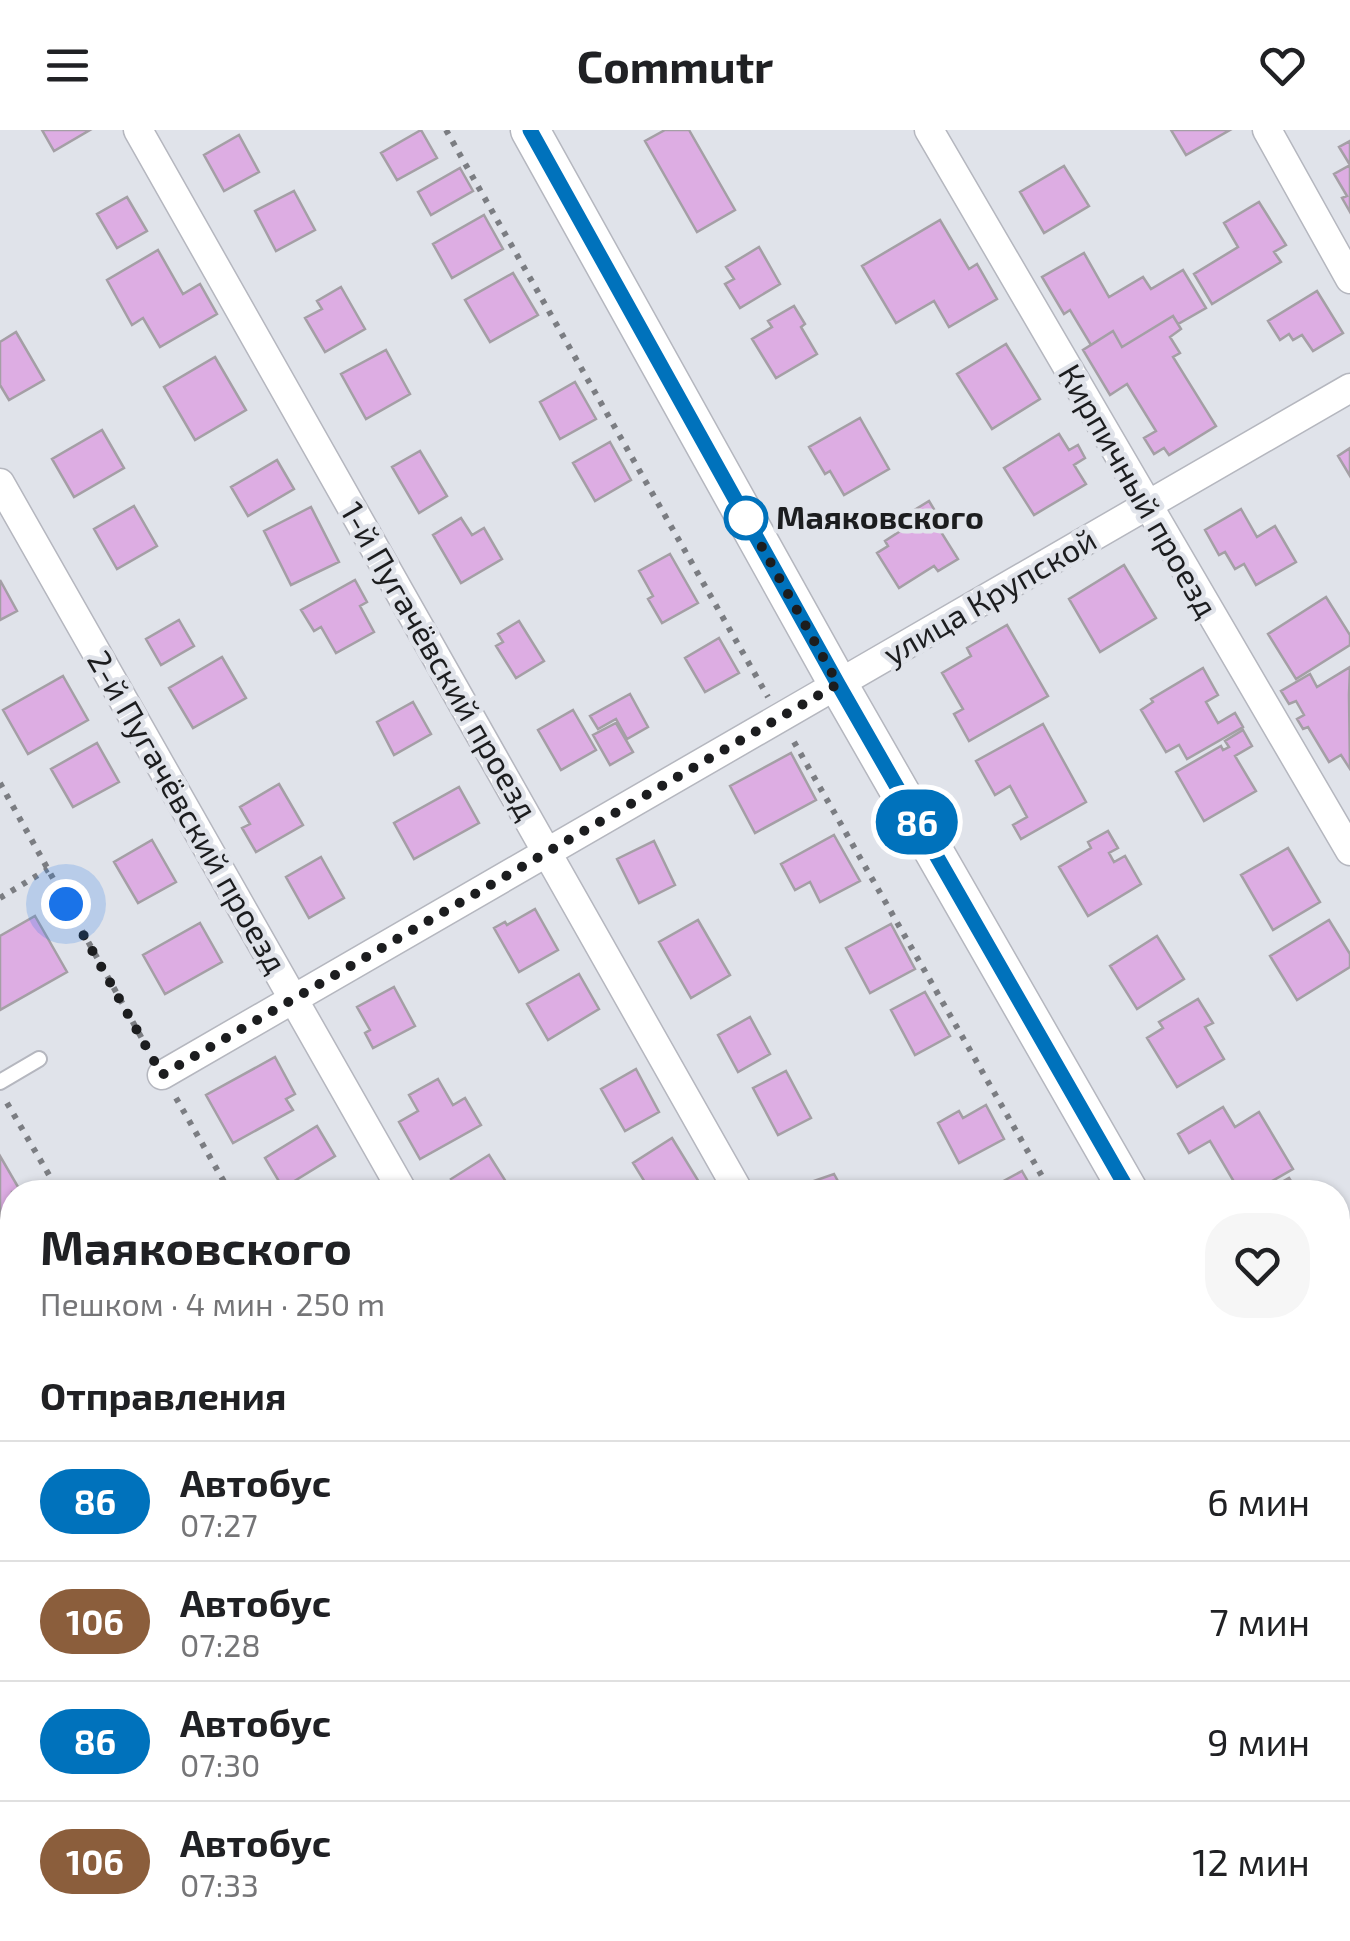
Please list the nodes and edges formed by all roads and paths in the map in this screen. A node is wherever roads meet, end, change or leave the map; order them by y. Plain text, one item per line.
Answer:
1 (138, 130) edge
2 (446, 130) edge
3 (530, 130) edge
4 (929, 130) edge
5 (1267, 130) edge
6 (1350, 278) edge
7 (1350, 388) edge
8 (0, 483) edge
9 (1146, 506) junction
10 (838, 684) junction
11 (780, 718) junction
12 (0, 784) edge
13 (1350, 850) edge
14 (547, 852) junction
15 (48, 869) junction
16 (0, 898) edge
17 (293, 999) junction
18 (39, 1059) dead end
19 (162, 1075) junction
20 (0, 1082) edge
21 (0, 1091) edge
22 (52, 1180) edge
23 (223, 1180) edge
24 (396, 1180) edge
25 (732, 1180) edge
26 (1045, 1180) edge
27 (1122, 1180) edge

1 - 14 street, 1-й Пугачёвский проезд
2 - 11 path
3 - 10 main road
4 - 9 street, Кирпичный проезд
5 - 6 street
7 - 9 street, улица Крупской
8 - 17 street, 2-й Пугачёвский проезд
9 - 10 street, улица Крупской
9 - 13 street, Кирпичный проезд
10 - 11 street, улица Крупской
10 - 27 main road
11 - 14 street, улица Крупской
11 - 26 path
12 - 15 path
14 - 17 street, улица Крупской
14 - 25 street, 1-й Пугачёвский проезд
15 - 16 path
15 - 19 path
17 - 19 street, улица Крупской
17 - 24 street, 2-й Пугачёвский проезд
18 - 20 lane
19 - 23 path
21 - 22 path

